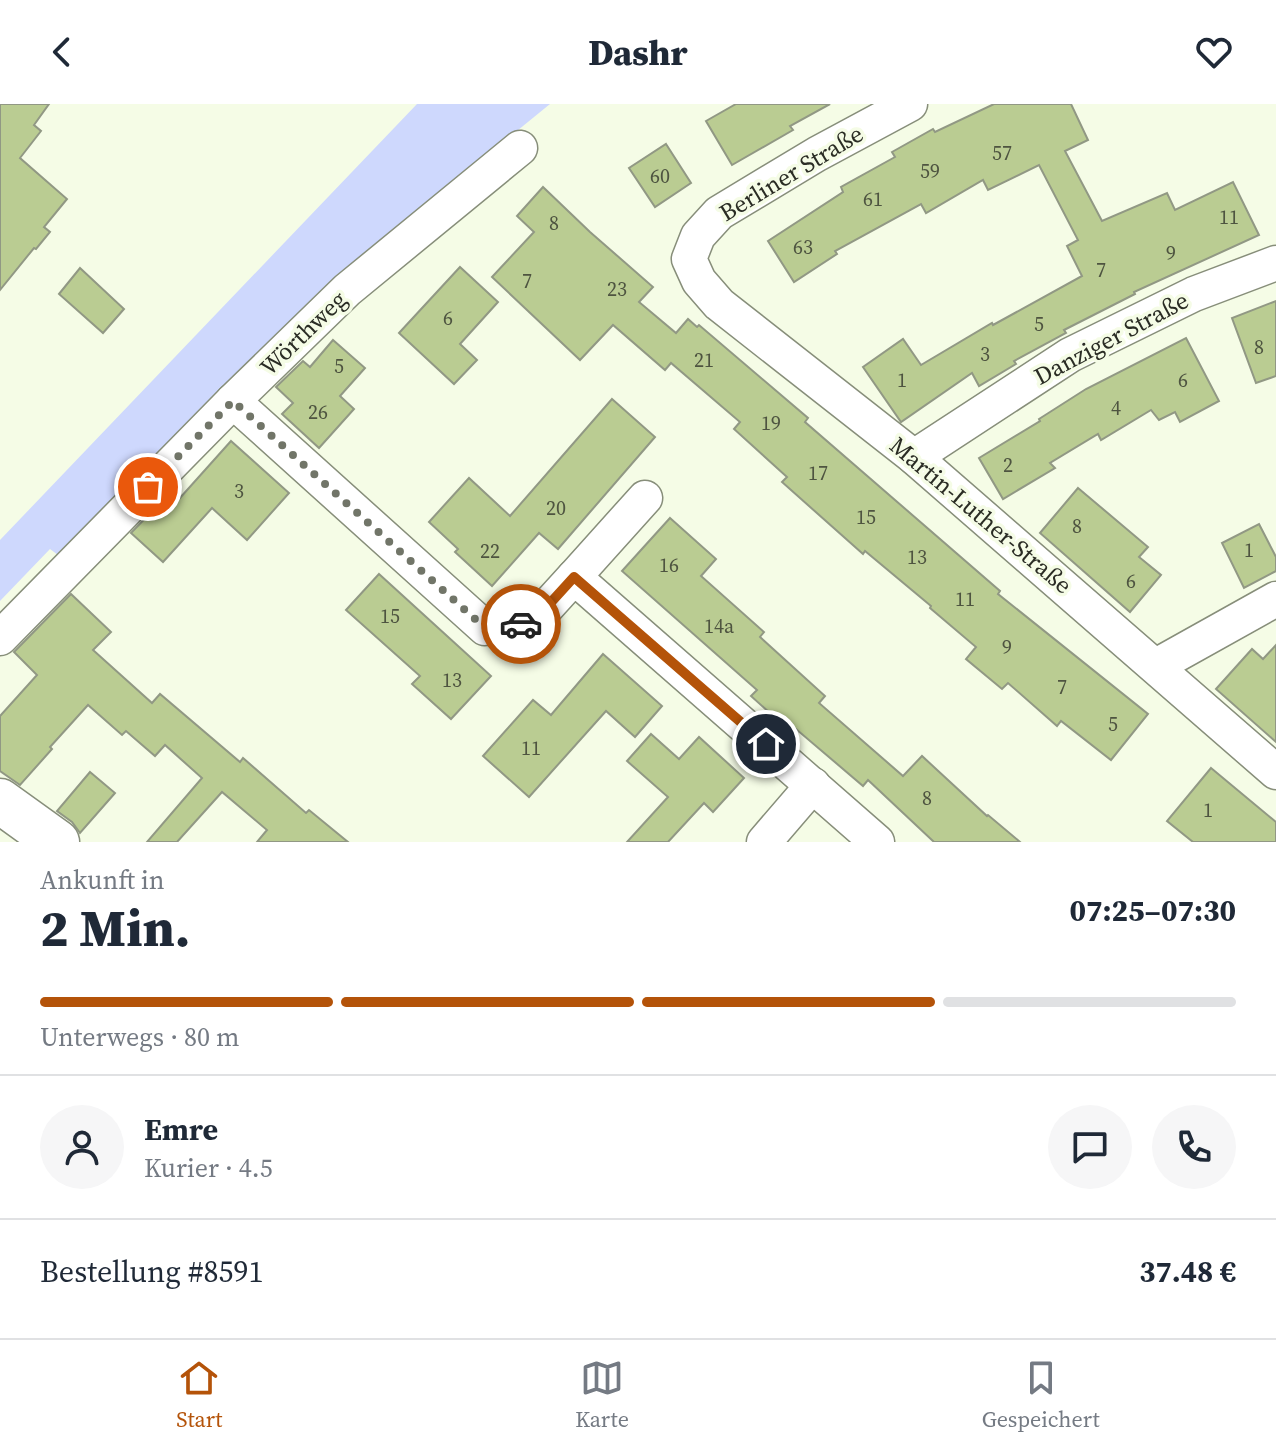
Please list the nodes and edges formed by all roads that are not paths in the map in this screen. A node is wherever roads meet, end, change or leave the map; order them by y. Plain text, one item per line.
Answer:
1 (910, 104) edge
2 (520, 148) dead end
3 (689, 259) joint
4 (1276, 263) edge
5 (233, 401) junction
6 (914, 457) junction
7 (645, 498) dead end
8 (574, 577) junction
9 (1276, 599) edge
10 (0, 638) edge
11 (1156, 666) junction
12 (1276, 772) edge
13 (813, 785) junction
14 (0, 801) edge
15 (57, 842) edge
16 (764, 842) edge
17 (877, 842) edge

1 - 3 street, Berliner Straße
2 - 5 street, Wörthweg
3 - 6 street, Martin-Luther-Straße
4 - 6 street, Danziger Straße
5 - 8 street
5 - 10 street, Wörthweg
6 - 11 street, Martin-Luther-Straße
7 - 8 street
8 - 13 street
9 - 11 street
11 - 12 street, Martin-Luther-Straße
13 - 16 street
13 - 17 street
14 - 15 main road

